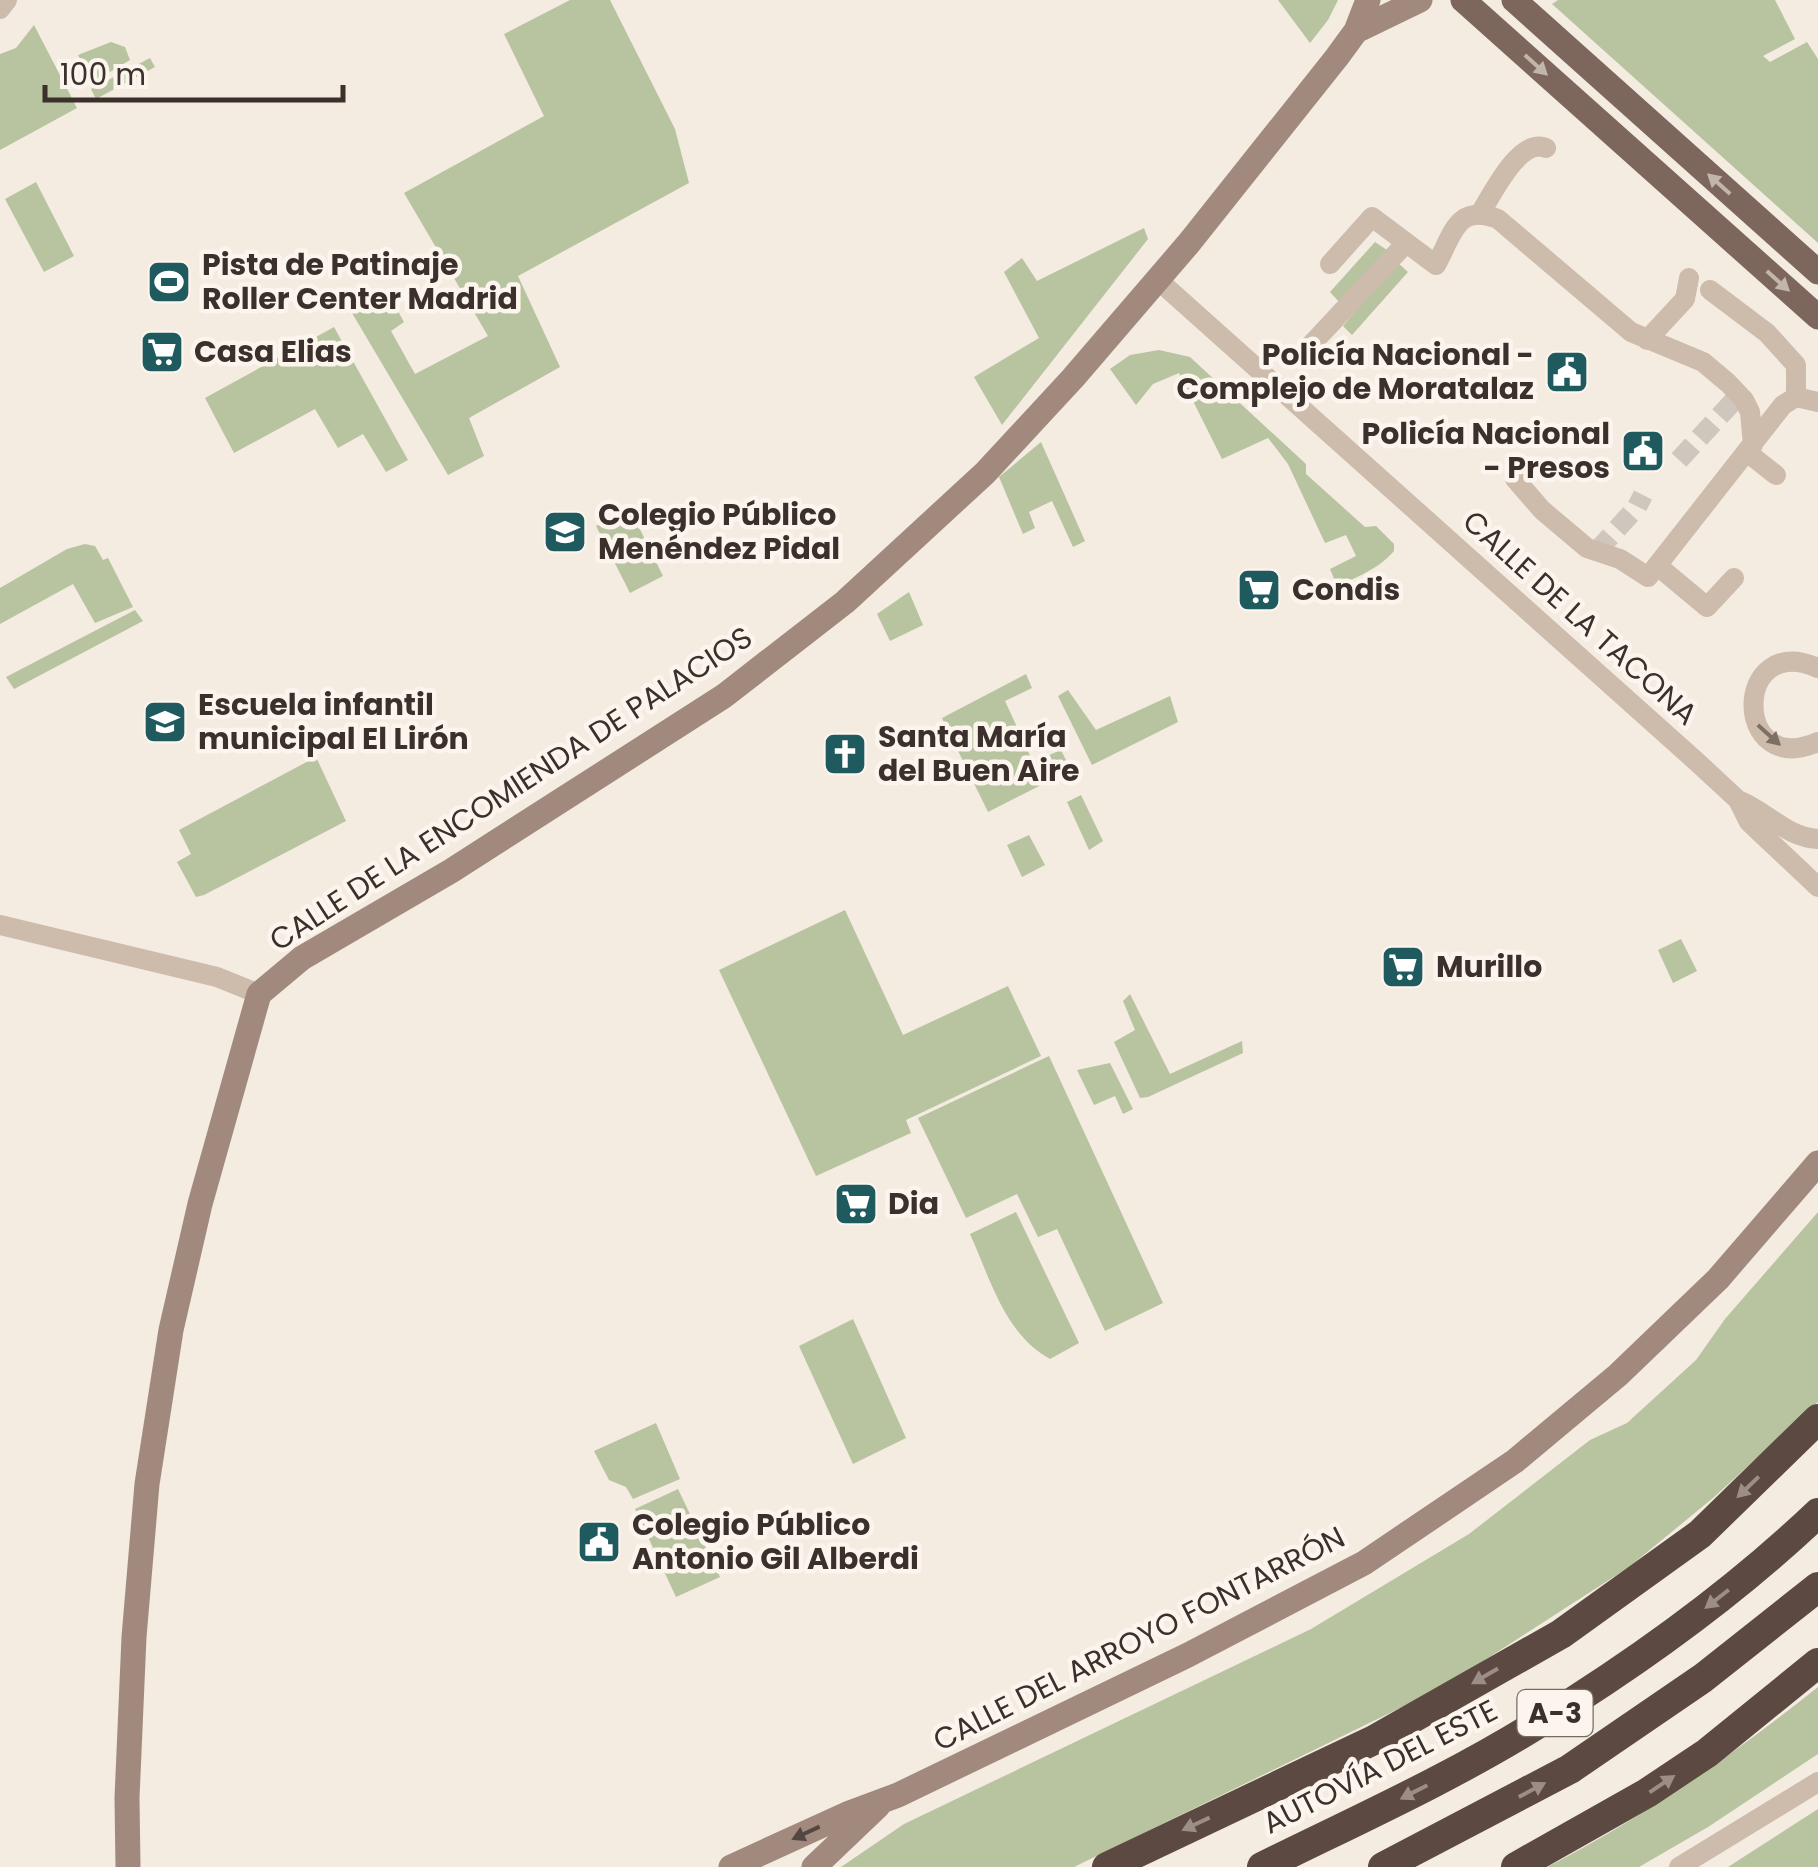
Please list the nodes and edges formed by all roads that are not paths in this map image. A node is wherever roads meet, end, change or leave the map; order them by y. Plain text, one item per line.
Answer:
1 (7, 0) edge
2 (1368, 0) edge
3 (1420, 0) edge
4 (1463, 0) edge
5 (1514, 0) edge
6 (0, 8) edge
7 (1356, 31) junction
8 (1546, 148) dead end
9 (1481, 212) junction
10 (1406, 243) junction
11 (1330, 264) dead end
12 (1818, 272) edge
13 (1690, 278) dead end
14 (1158, 280) junction
15 (1710, 290) dead end
16 (1818, 316) edge
17 (1647, 340) junction
18 (1308, 348) dead end
19 (1796, 397) junction
20 (1818, 402) edge
21 (1750, 449) junction
22 (1776, 475) dead end
23 (1515, 479) dead end
24 (1659, 567) junction
25 (1734, 578) dead end
26 (1818, 668) edge
27 (1818, 742) edge
28 (1738, 800) junction
29 (1818, 839) edge
30 (1818, 887) edge
31 (0, 925) edge
32 (259, 994) junction
33 (1818, 1164) edge
34 (1818, 1420) edge
35 (1818, 1513) edge
36 (1818, 1587) edge
37 (1818, 1664) edge
38 (1818, 1782) edge
39 (882, 1802) junction
40 (128, 1867) edge
41 (731, 1867) edge
42 (814, 1867) edge
43 (1107, 1867) edge
44 (1262, 1867) edge
45 (1383, 1867) edge
46 (1516, 1867) edge
47 (1679, 1867) edge

1 - 6 street
2 - 7 street, CALLE DE LA ENCOMIENDA DE PALACIOS
3 - 7 street, CALLE DE LA ENCOMIENDA DE PALACIOS
4 -> 16 main road
12 -> 5 main road
7 - 14 street, CALLE DE LA ENCOMIENDA DE PALACIOS
8 - 9 street
9 - 10 street
9 - 17 street
10 - 11 street
10 - 18 street
13 - 17 street
14 - 28 street, CALLE DE LA TACONA
14 - 32 street, CALLE DE LA ENCOMIENDA DE PALACIOS
15 - 19 street
17 - 21 street
19 - 20 street
19 - 21 street
21 - 22 street
21 - 24 street
23 - 24 street
24 - 25 street
26 -> 27 street
28 - 29 street, CALLE DE LA TACONA
28 - 30 street, CALLE DE LA TACONA
31 - 32 street
32 - 40 street, CALLE DE LA ENCOMIENDA DE PALACIOS
33 - 39 street, CALLE DEL ARROYO FONTARRÓN
34 -> 43 highway
35 -> 44 highway, AUTOVÍA DEL ESTE / A-3
45 -> 36 highway, A-3
46 -> 37 highway
38 - 47 street
39 -> 41 street, CALLE DEL ARROYO FONTARRÓN
39 - 42 street, CALLE DEL ARROYO FONTARRÓN

